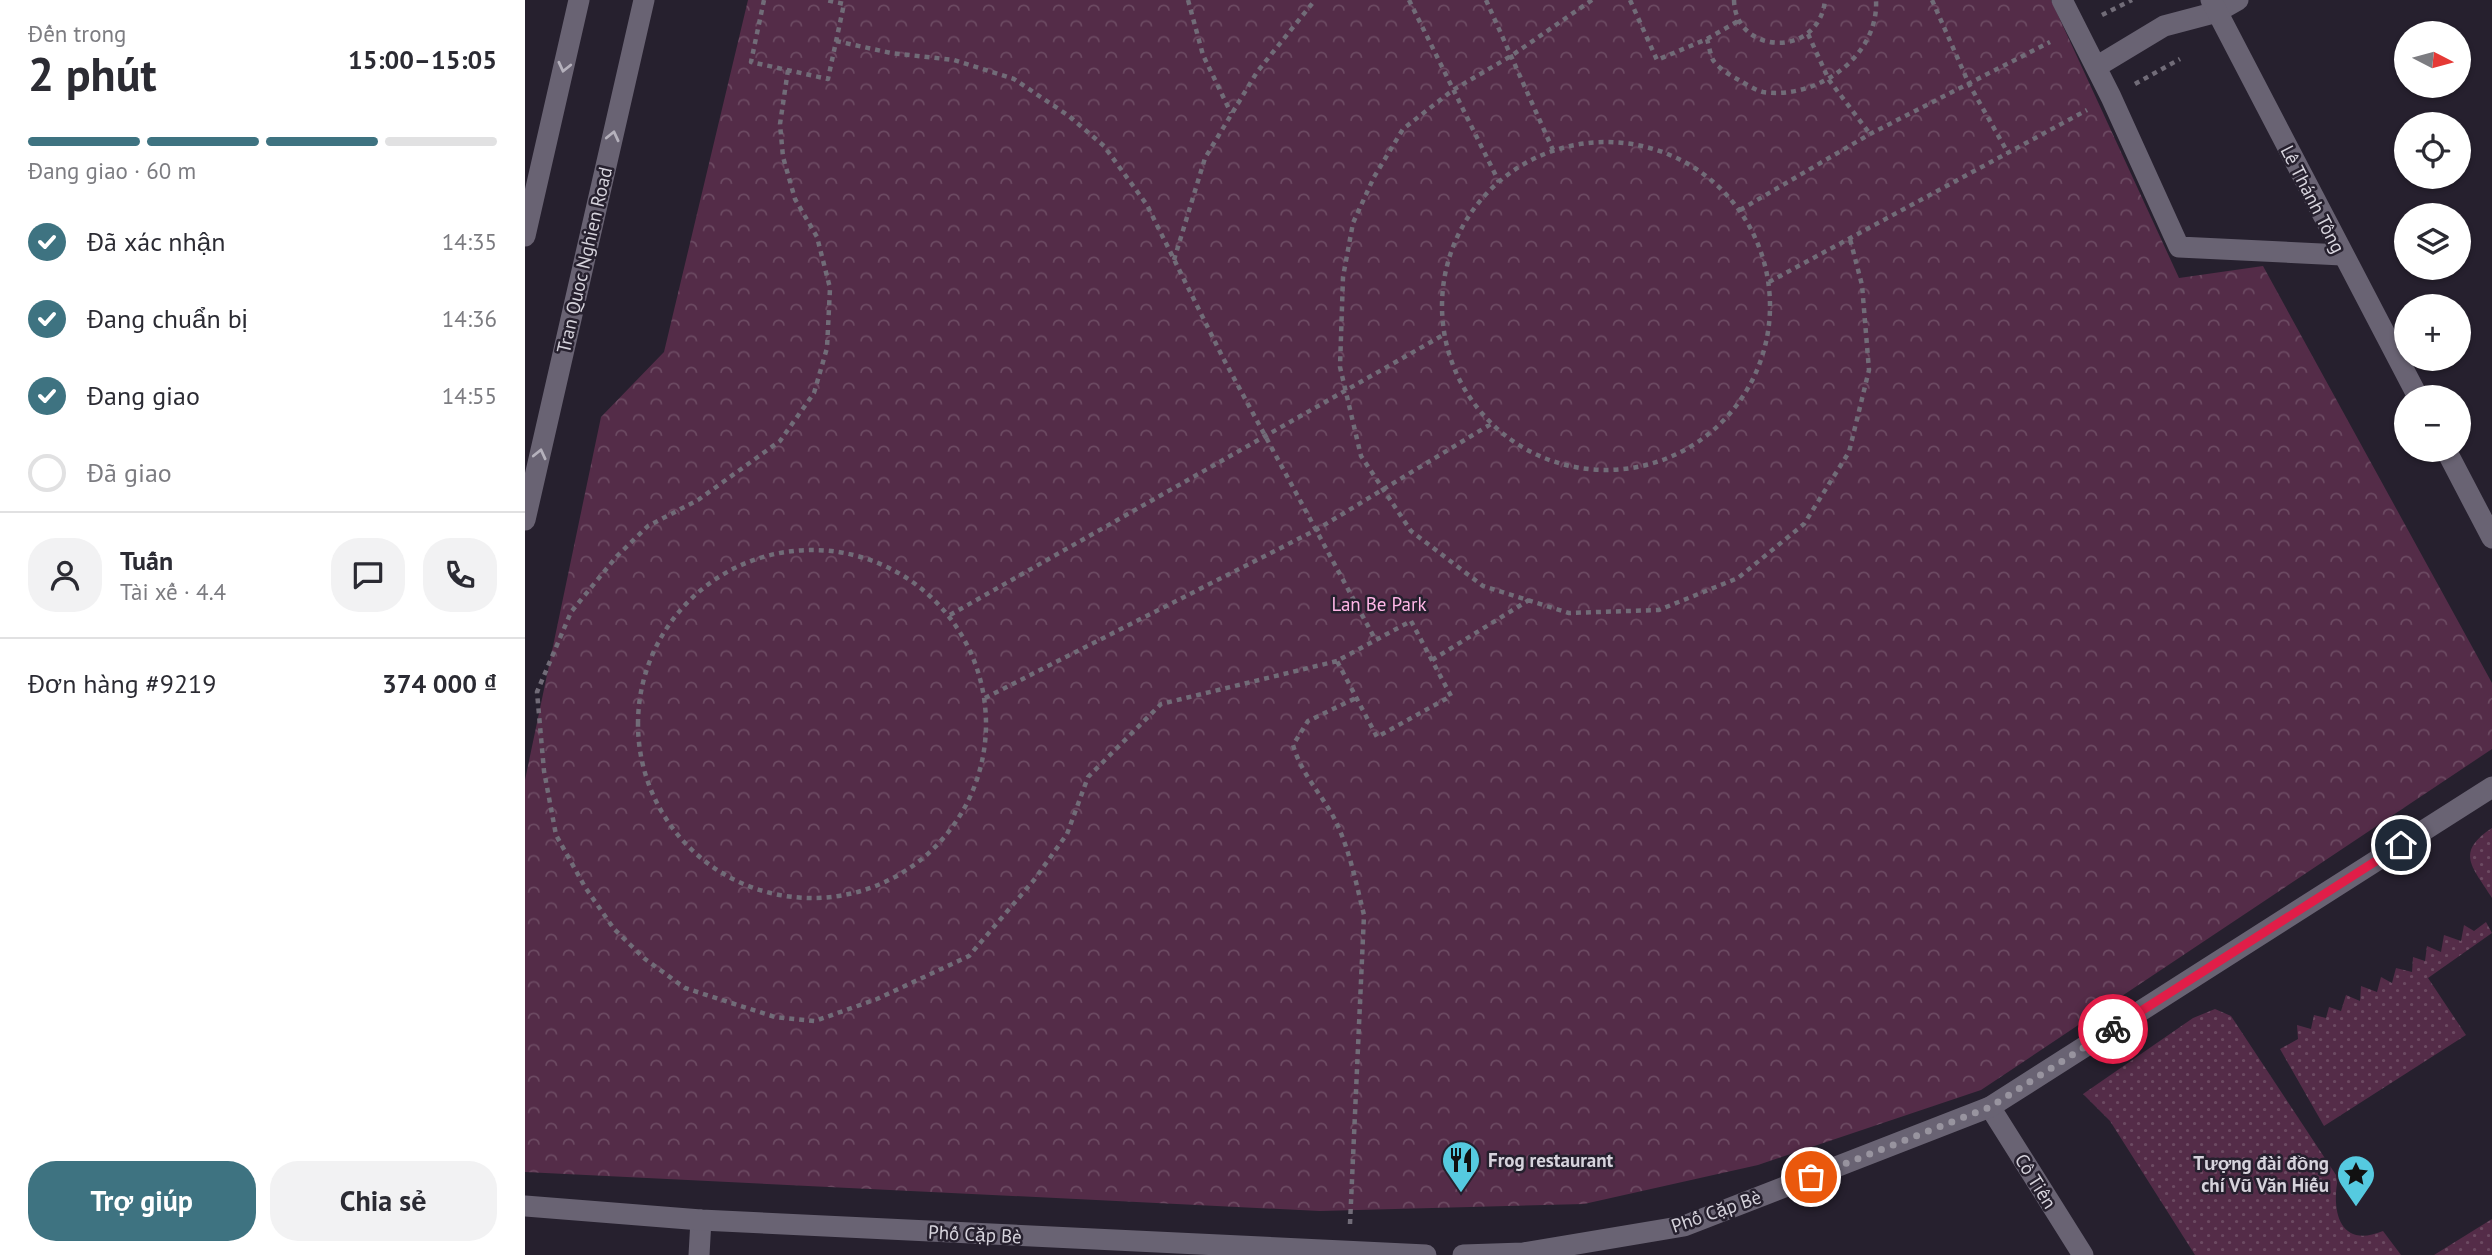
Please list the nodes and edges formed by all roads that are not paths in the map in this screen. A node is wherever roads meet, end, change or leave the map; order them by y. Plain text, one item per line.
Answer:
1 (579, 0) edge
2 (644, 0) edge
3 (2062, 0) edge
4 (2238, 0) edge
5 (2214, 6) edge
6 (2096, 66) junction
7 (525, 236) edge
8 (2342, 255) junction
9 (2412, 385) edge
10 (2452, 462) edge
11 (525, 520) edge
12 (2492, 538) edge
13 (2492, 787) edge
14 (1990, 1107) junction
15 (525, 1206) edge
16 (701, 1220) junction
17 (1524, 1254) edge
18 (699, 1255) edge
19 (1426, 1255) edge
20 (1463, 1255) edge
21 (2083, 1255) edge

1 -> 7 street
11 -> 2 street, Tran Quoc Nghien Road
3 - 6 street
4 - 5 street
5 - 6 street
5 - 8 street, Lê Thánh Tông
6 - 8 street
8 - 9 street, Lê Thánh Tông
10 - 12 street
13 - 14 street, Phố Cặp Bè
14 - 17 street, Phố Cặp Bè
14 - 21 street, Cô Tiên
15 - 16 street, Phố Cặp Bè
16 - 18 street
16 - 19 street, Phố Cặp Bè
17 - 20 street, Phố Cặp Bè

